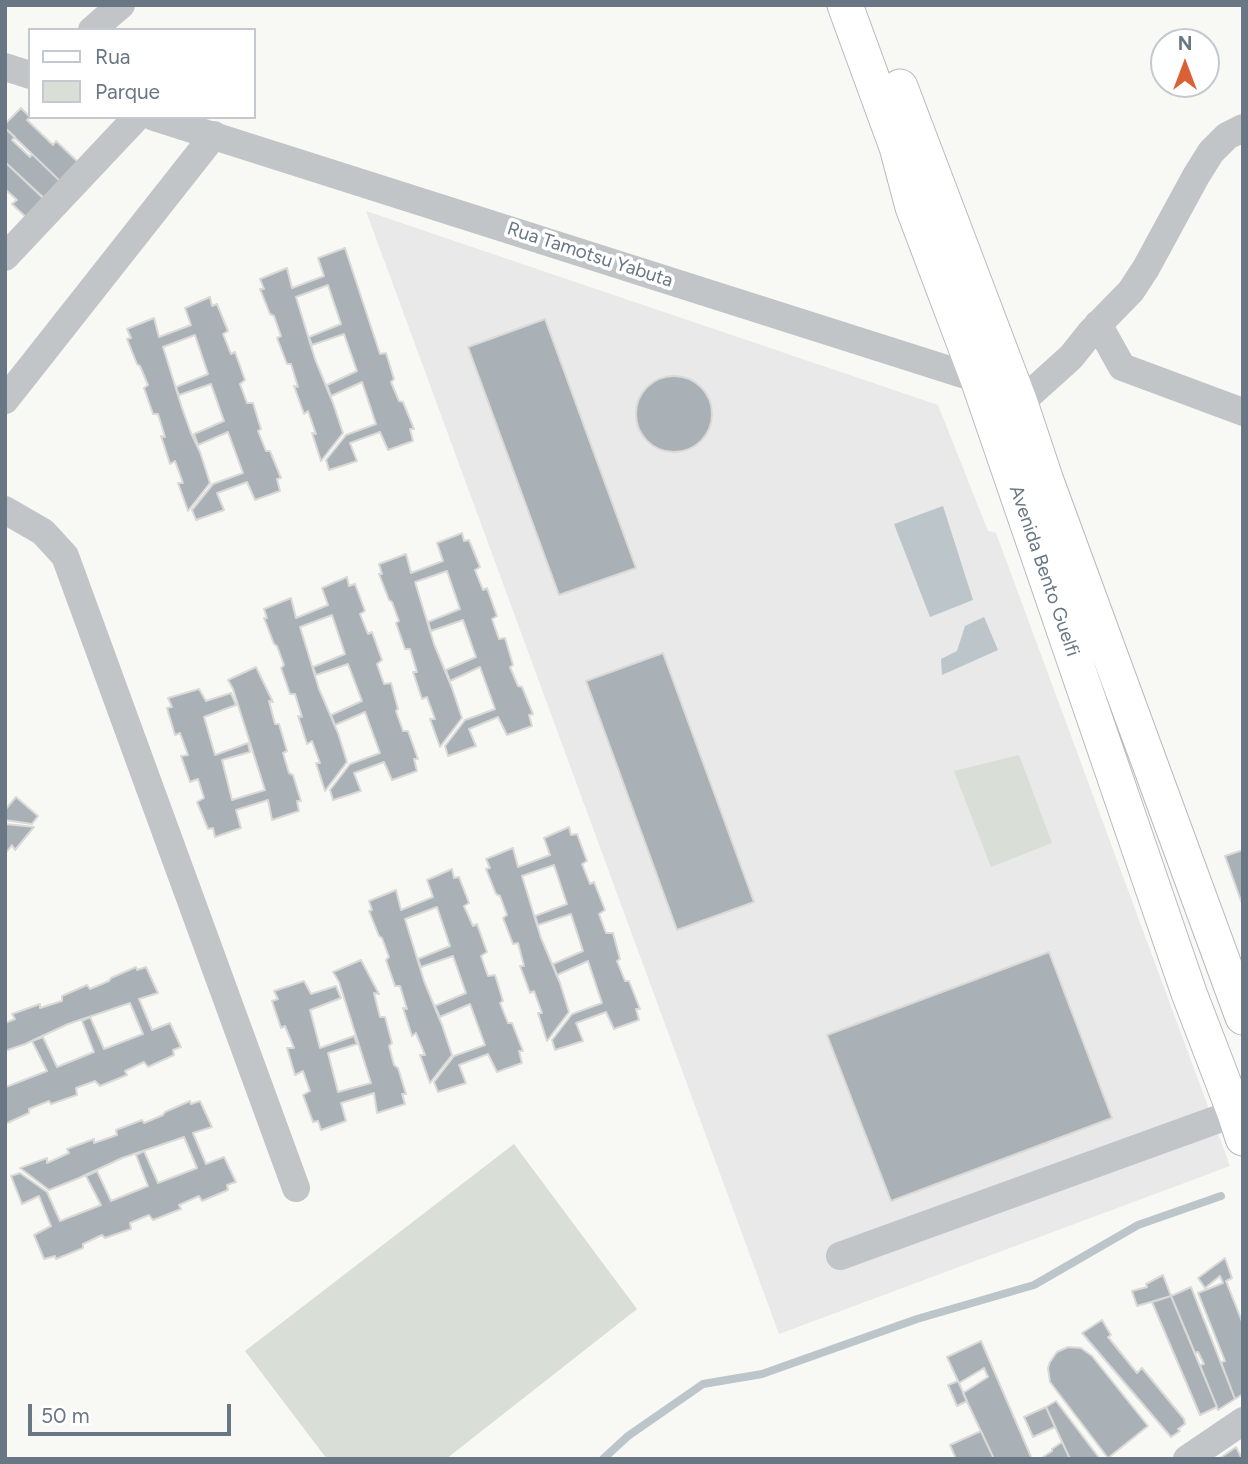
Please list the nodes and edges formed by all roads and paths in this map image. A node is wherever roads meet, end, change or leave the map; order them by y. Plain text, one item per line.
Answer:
1 (121, 5) edge
2 (845, 5) edge
3 (869, 5) edge
4 (94, 28) edge
5 (5, 67) edge
6 (28, 74) edge
7 (135, 119) edge
8 (161, 119) edge
9 (1243, 128) edge
10 (214, 135) junction
11 (5, 257) edge
12 (1098, 324) junction
13 (978, 379) junction
14 (5, 400) edge
15 (1020, 403) junction
16 (1243, 412) edge
17 (5, 510) edge
18 (1243, 1017) edge
19 (1239, 1125) edge
20 (296, 1188) dead end
21 (840, 1256) dead end
22 (1243, 1422) edge
23 (1187, 1459) edge

1 - 4 street
2 - 13 main road, Avenida Bento Guelfi
3 - 15 main road, Avenida Bento Guelfi
5 - 6 street
7 - 11 street
8 - 10 street, Rua Tamotsu Yabuta
9 - 12 street
10 - 13 street, Rua Tamotsu Yabuta
10 - 14 street
12 - 15 street
12 - 16 street
13 - 15 street, Rua Tamotsu Yabuta
13 - 19 main road, Avenida Bento Guelfi
15 - 18 main road, Avenida Bento Guelfi
17 - 20 street
19 - 21 street
22 - 23 street

